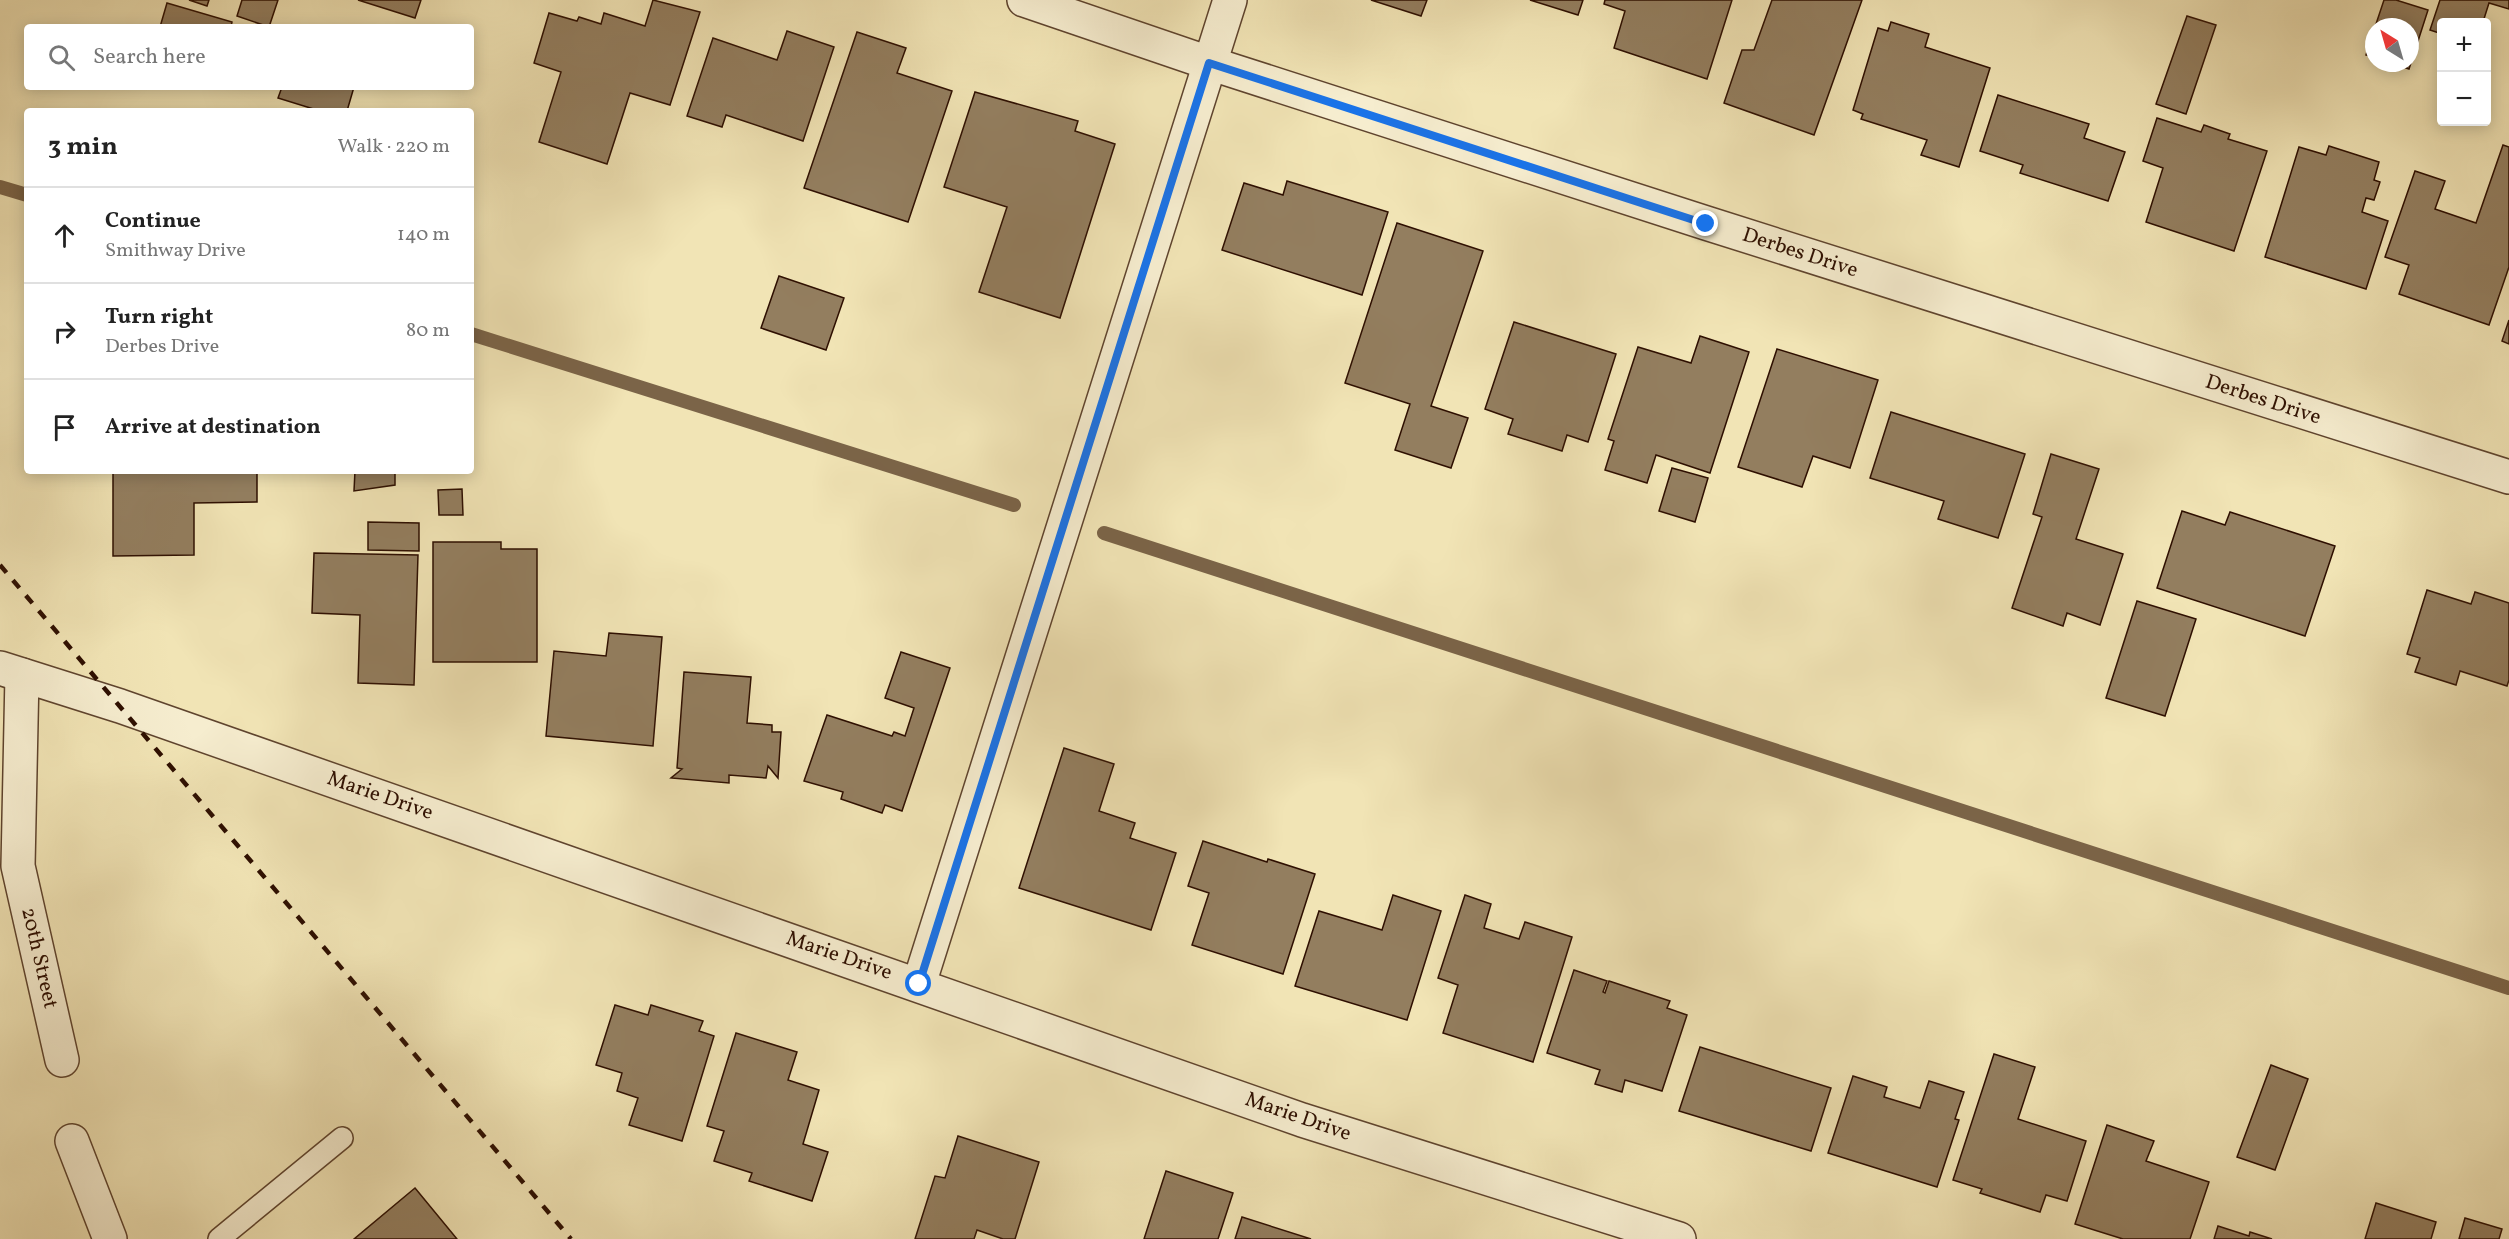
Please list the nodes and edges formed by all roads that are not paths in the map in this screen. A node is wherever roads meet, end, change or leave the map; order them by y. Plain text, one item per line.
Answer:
1 (1024, 0) edge
2 (1230, 0) edge
3 (1209, 63) junction
4 (2509, 477) edge
5 (11, 672) edge
6 (919, 984) junction
7 (62, 1060) dead end
8 (342, 1138) dead end
9 (72, 1141) dead end
10 (110, 1239) edge
11 (219, 1239) edge
12 (1679, 1239) edge

1 - 3 street, Derbes Drive
2 - 3 street
3 - 4 street, Derbes Drive
3 - 6 street
5 - 6 street, Marie Drive
5 - 7 street, 20th Street
6 - 12 street, Marie Drive
8 - 11 lane
9 - 10 street

